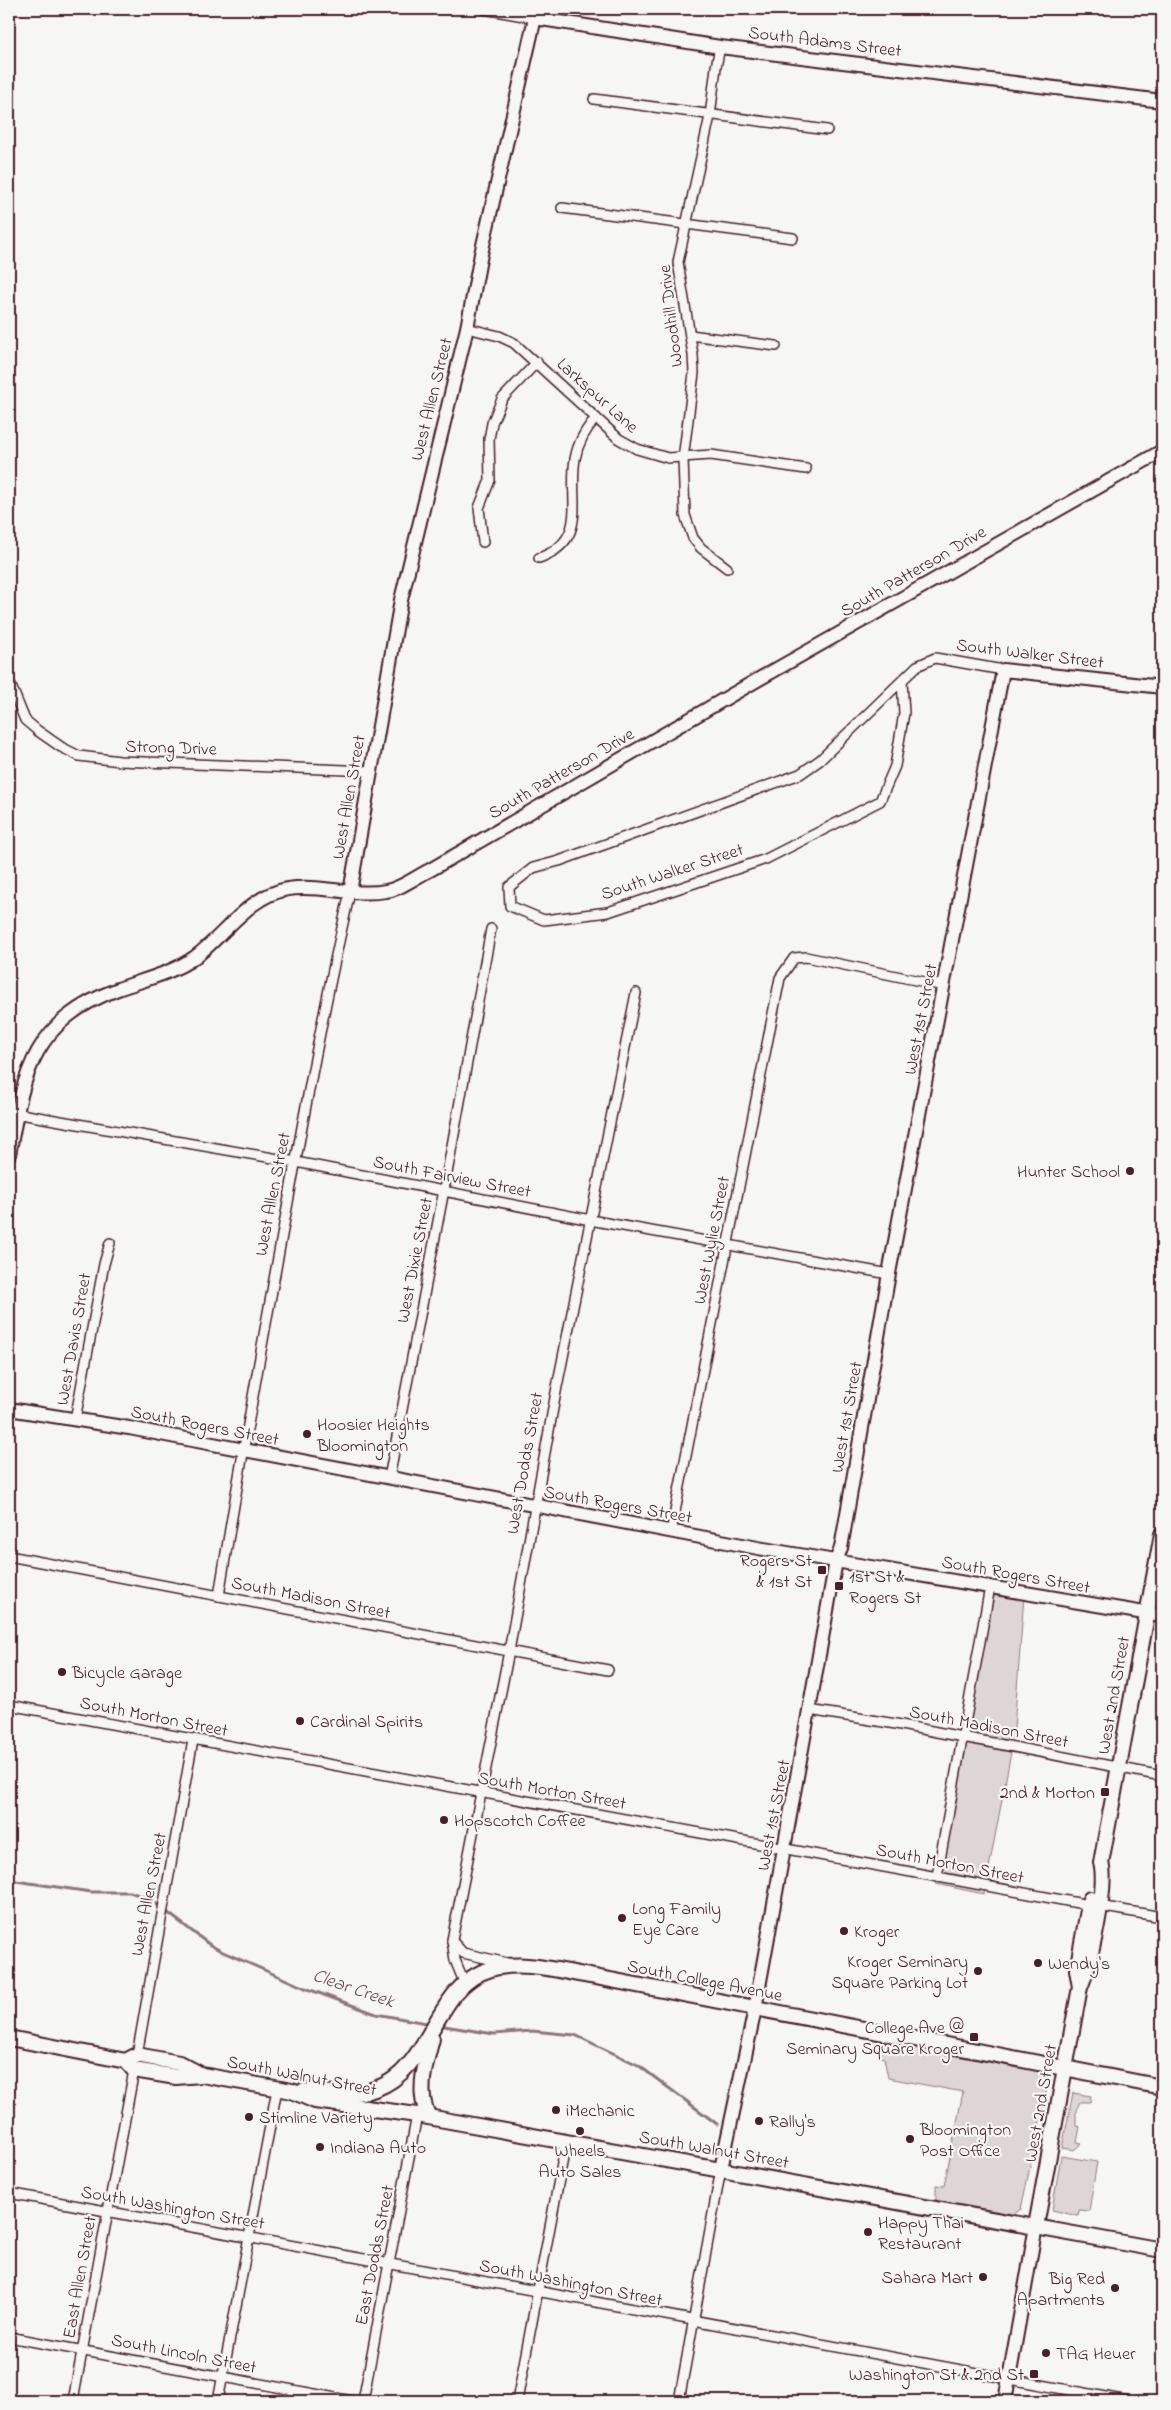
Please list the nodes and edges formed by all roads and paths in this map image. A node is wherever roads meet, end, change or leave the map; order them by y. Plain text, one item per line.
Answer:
1 (484, 9) edge
2 (536, 13) edge
3 (720, 47) junction
4 (594, 99) dead end
5 (1162, 101) edge
6 (710, 116) junction
7 (827, 130) dead end
8 (562, 208) dead end
9 (686, 223) junction
10 (793, 238) dead end
11 (467, 328) junction
12 (690, 335) junction
13 (776, 346) dead end
14 (537, 362) junction
15 (596, 418) junction
16 (1162, 451) edge
17 (683, 459) junction
18 (806, 469) dead end
19 (483, 542) dead end
20 (540, 558) dead end
21 (727, 568) dead end
22 (1003, 670) junction
23 (9, 681) edge
24 (902, 681) junction
25 (1162, 686) edge
26 (370, 771) junction
27 (350, 892) junction
28 (491, 929) dead end
29 (944, 986) junction
30 (636, 993) dead end
31 (13, 1113) edge
32 (9, 1155) edge
33 (296, 1162) junction
34 (444, 1190) junction
35 (591, 1220) junction
36 (110, 1244) dead end
37 (726, 1245) junction
38 (889, 1274) junction
39 (9, 1408) edge
40 (75, 1420) junction
41 (242, 1450) junction
42 (388, 1478) junction
43 (535, 1507) junction
44 (671, 1532) junction
45 (1162, 1534) edge
46 (9, 1556) edge
47 (836, 1561) junction
48 (990, 1587) junction
49 (219, 1596) junction
50 (1147, 1614) junction
51 (1162, 1616) edge
52 (509, 1651) junction
53 (608, 1670) dead end
54 (9, 1705) edge
55 (809, 1710) junction
56 (962, 1738) junction
57 (193, 1740) junction
58 (1119, 1768) junction
59 (1162, 1776) edge
60 (480, 1794) junction
61 (784, 1850) junction
62 (937, 1876) junction
63 (1094, 1906) junction
64 (1162, 1917) edge
65 (452, 1940) junction
66 (522, 1966) junction
67 (464, 1982) junction
68 (755, 2009) junction
69 (9, 2038) edge
70 (426, 2046) junction
71 (132, 2062) junction
72 (1065, 2069) junction
73 (1162, 2087) edge
74 (277, 2089) junction
75 (292, 2091) junction
76 (423, 2116) junction
77 (564, 2141) junction
78 (721, 2170) junction
79 (9, 2193) edge
80 (108, 2211) junction
81 (1036, 2226) junction
82 (249, 2237) junction
83 (1162, 2250) edge
84 (389, 2262) junction
85 (537, 2292) junction
86 (694, 2322) junction
87 (9, 2337) edge
88 (82, 2350) junction
89 (222, 2377) junction
90 (1009, 2378) junction
91 (73, 2401) edge
92 (218, 2401) edge
93 (352, 2401) edge
94 (363, 2401) edge
95 (517, 2401) edge
96 (679, 2401) edge
97 (1005, 2401) edge
98 (1128, 2401) edge

1 - 2 street, South Adams Street
2 - 3 street, South Adams Street
2 - 11 street, West Allen Street
3 - 5 street, South Adams Street
3 - 6 street, Woodhill Drive
4 - 6 street
6 - 7 street
6 - 9 street, Woodhill Drive
8 - 9 street
9 - 10 street
9 - 12 street, Woodhill Drive
11 - 14 street, Larkspur Lane
11 - 26 street, West Allen Street
12 - 13 street
12 - 17 street, Woodhill Drive
14 - 15 street, Larkspur Lane
14 - 19 street
15 - 17 street, Larkspur Lane
15 - 20 street
16 - 27 street, South Patterson Drive
17 - 18 street, Larkspur Lane
17 - 21 street, Woodhill Drive
22 - 24 street, South Walker Street
22 - 25 street, South Walker Street
22 - 29 street, West 1st Street
23 - 26 street, Strong Drive
24 - 24 street, South Walker Street
26 - 27 street, West Allen Street
27 - 31 street, South Patterson Drive
27 - 33 street, West Allen Street
28 - 34 street, West Dixie Street
29 - 37 street, West Wylie Street
29 - 38 street, West 1st Street
30 - 35 street, West Dodds Street
31 - 32 street, South Patterson Drive
31 - 33 street, South Fairview Street
33 - 34 street, South Fairview Street
33 - 41 street, West Allen Street
34 - 35 street, South Fairview Street
34 - 42 street, West Dixie Street
35 - 37 street, South Fairview Street
35 - 43 street, West Dodds Street
36 - 40 street, West Davis Street
37 - 38 street, South Fairview Street
37 - 44 street, West Wylie Street
38 - 47 street, West 1st Street
39 - 40 street, South Rogers Street
40 - 41 street, South Rogers Street
41 - 42 street, South Rogers Street
41 - 49 street, West Allen Street
42 - 43 street, South Rogers Street
43 - 44 street, South Rogers Street
43 - 52 street, West Dodds Street
44 - 47 street, South Rogers Street
45 - 50 main road, West 2nd Street
46 - 49 street, South Madison Street
47 - 48 street, South Rogers Street
47 - 55 street, West 1st Street
48 - 50 street, South Rogers Street
48 - 56 street
49 - 52 street, South Madison Street
50 - 51 street, South Rogers Street
50 - 58 main road, West 2nd Street
52 - 53 street, South Madison Street
52 - 60 street, West Dodds Street
54 - 57 street, South Morton Street
55 - 56 street, South Madison Street
55 - 61 street, West 1st Street
56 - 58 street, South Madison Street
56 - 62 street
57 - 60 street, South Morton Street
57 - 71 street, West Allen Street
58 - 59 street, South Madison Street
58 - 63 main road, West 2nd Street
60 - 61 street, South Morton Street
60 - 65 street, West Dodds Street
61 - 62 street, South Morton Street
61 - 68 street, West 1st Street
62 - 63 street, South Morton Street
63 - 64 street, South Morton Street
63 - 72 main road, West 2nd Street
65 - 66 street
65 - 67 street, West Dodds Street
66 - 67 main road, South College Avenue
66 - 68 main road, South College Avenue
67 - 70 main road
68 - 72 main road, South College Avenue
68 - 78 street, West 1st Street
69 - 71 main road, South Walnut Street
70 - 75 main road
70 - 76 main road
71 - 74 main road, South Walnut Street
71 - 80 street, East Allen Street
72 - 73 main road, South College Avenue
72 - 81 main road, West 2nd Street
74 - 75 main road, South Walnut Street
74 - 82 street
75 - 76 main road, South Walnut Street
76 - 77 main road, South Walnut Street
76 - 84 street, East Dodds Street
77 - 78 main road, South Walnut Street
77 - 85 street
78 - 81 main road, South Walnut Street
78 - 86 street
79 - 80 street, South Washington Street
80 - 82 street, South Washington Street
80 - 88 street, East Allen Street
81 - 83 main road, South Walnut Street
81 - 90 street
82 - 84 street, South Washington Street
82 - 89 street
84 - 85 street, South Washington Street
84 - 94 street, East Dodds Street
85 - 86 street, South Washington Street
85 - 95 street
86 - 90 street, South Washington Street
86 - 96 street
87 - 88 street, South Lincoln Street
88 - 89 street, South Lincoln Street
88 - 91 street, East Allen Street
89 - 92 street
89 - 93 street, South Lincoln Street
90 - 97 street
90 - 98 street, South Washington Street

